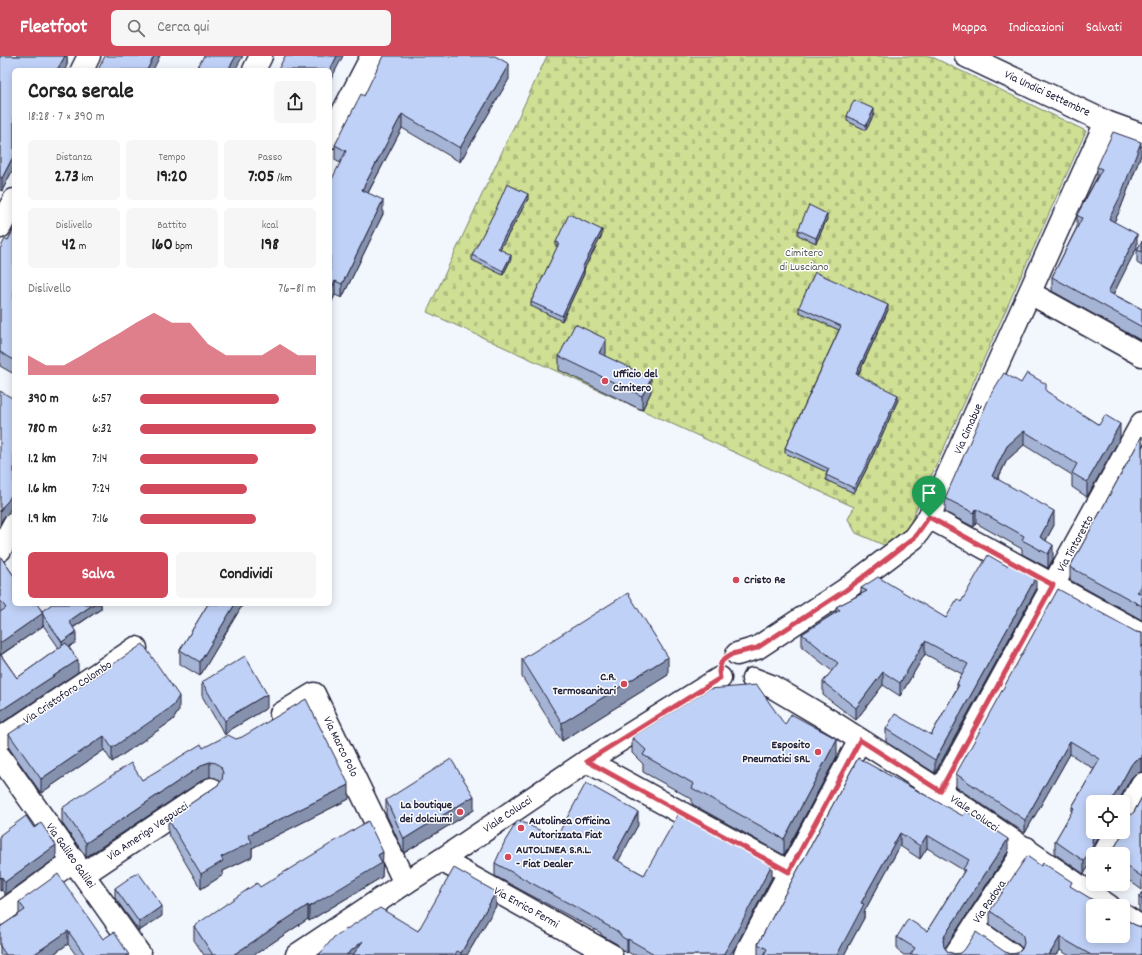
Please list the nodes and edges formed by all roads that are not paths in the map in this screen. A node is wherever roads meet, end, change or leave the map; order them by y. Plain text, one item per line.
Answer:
1 (89, 56) edge
2 (261, 56) edge
3 (372, 56) edge
4 (966, 56) edge
5 (83, 68) edge
6 (255, 68) edge
7 (1106, 122) junction
8 (332, 133) edge
9 (1142, 135) edge
10 (12, 204) edge
11 (0, 228) edge
12 (1030, 293) junction
13 (1142, 355) edge
14 (1142, 423) edge
15 (929, 517) junction
16 (12, 528) edge
17 (0, 550) edge
18 (1053, 585) junction
19 (1142, 634) edge
20 (136, 648) edge
21 (737, 654) junction
22 (720, 678) junction
23 (753, 679) junction
24 (262, 725) edge
25 (0, 739) edge
26 (860, 740) junction
27 (0, 757) edge
28 (587, 761) junction
29 (1142, 784) edge
30 (211, 789) edge
31 (940, 791) junction
32 (1130, 806) edge
33 (1026, 848) junction
34 (441, 860) junction
35 (79, 867) junction
36 (789, 872) junction
37 (1086, 880) edge
38 (405, 883) junction
39 (1096, 891) edge
40 (1103, 899) edge
41 (0, 914) edge
42 (1130, 920) edge
43 (973, 928) junction
44 (1142, 928) edge
45 (140, 955) edge
46 (299, 955) edge
47 (611, 955) edge
48 (744, 955) edge
49 (955, 955) edge
50 (1012, 955) edge

1 - 5 street
2 - 6 street
3 - 8 street
4 - 7 street, Via Undici Settembre
7 - 9 street, Via Undici Settembre
7 - 12 street, Via Cimabue
10 - 11 street
12 - 13 street
12 - 15 street, Via Cimabue
14 - 18 street, Via Tintoretto
15 - 18 street
15 - 21 street, Via Cimabue
16 - 17 street
18 - 19 street
18 - 31 street, Via Tintoretto
20 - 25 street, Via Cristoforo Colombo
21 - 22 street
21 - 23 street
22 - 23 street
22 - 28 street, Viale Colucci
23 - 26 street, Viale Colucci
24 - 38 street, Via Marco Polo
26 - 31 street, Viale Colucci
26 - 36 street
27 - 35 street, Via Galileo Galilei
28 - 34 street, Viale Colucci
28 - 36 street
29 - 32 street
30 - 35 street, Via Amerigo Vespucci
31 - 33 street, Viale Colucci
33 - 37 street, Viale Colucci
33 - 43 street, Via Padova
34 - 38 street, Viale Colucci
34 - 47 street, Via Enrico Fermi
35 - 41 street, Via Amerigo Vespucci
35 - 45 street, Via Galileo Galilei
36 - 48 street
38 - 46 street, Viale Colucci
39 - 40 street, Viale Colucci
42 - 44 street
43 - 49 street, Via Padova
43 - 50 street

